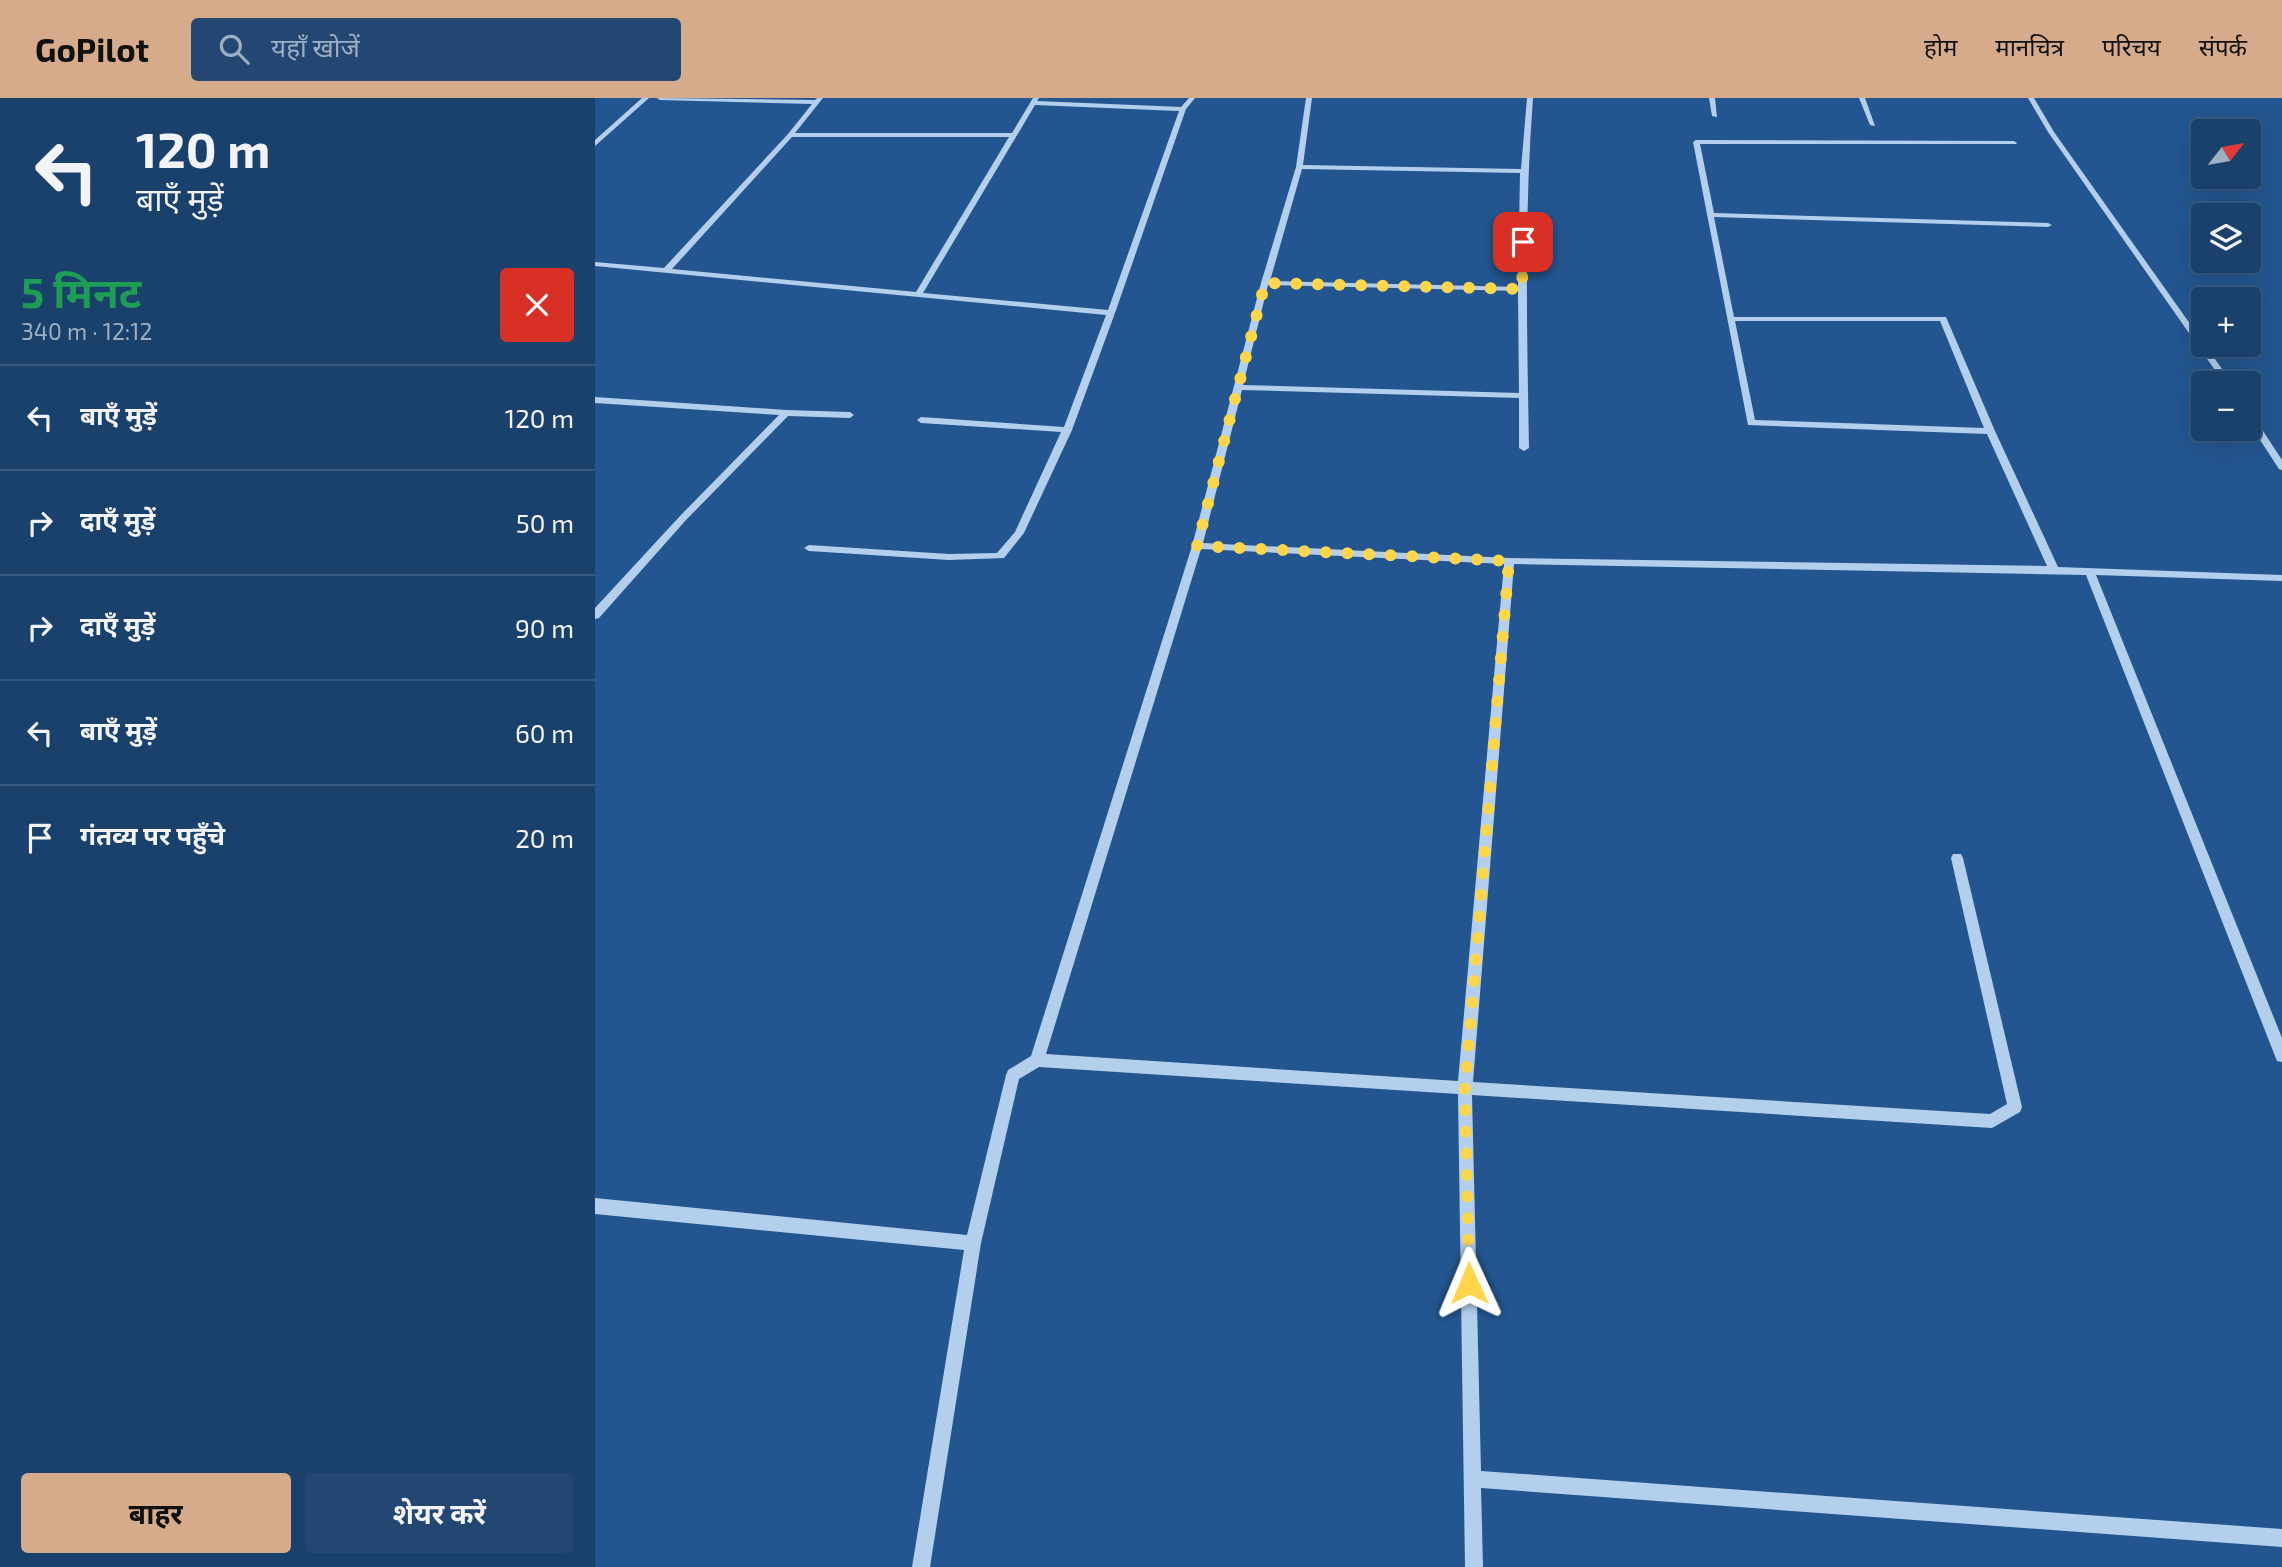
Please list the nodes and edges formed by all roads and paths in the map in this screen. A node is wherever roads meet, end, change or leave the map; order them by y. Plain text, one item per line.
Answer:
1 (646, 98) edge
2 (660, 98) edge
3 (1192, 98) edge
4 (1309, 98) edge
5 (1531, 98) edge
6 (1712, 98) edge
7 (1862, 98) edge
8 (2031, 98) edge
9 (819, 100) edge
10 (1034, 100) edge
11 (1183, 109) junction
12 (1715, 116) dead end
13 (1874, 125) dead end
14 (790, 135) junction
15 (1013, 135) junction
16 (2014, 143) dead end
17 (595, 144) edge
18 (1299, 167) junction
19 (1524, 171) junction
20 (1713, 215) junction
21 (2048, 225) dead end
22 (595, 264) edge
23 (666, 271) junction
24 (1265, 283) junction
25 (1522, 289) junction
26 (918, 295) junction
27 (1111, 313) junction
28 (1730, 319) junction
29 (2219, 371) edge
30 (1239, 387) junction
31 (1524, 396) junction
32 (595, 400) edge
33 (786, 413) junction
34 (850, 415) dead end
35 (921, 420) dead end
36 (1067, 430) junction
37 (1990, 431) junction
38 (2261, 435) edge
39 (1524, 449) dead end
40 (2282, 467) edge
41 (1197, 546) junction
42 (809, 548) dead end
43 (1509, 561) junction
44 (2054, 570) junction
45 (2090, 572) junction
46 (2282, 578) edge
47 (595, 615) edge
48 (1957, 858) dead end
49 (2282, 1056) edge
50 (1037, 1060) junction
51 (1465, 1088) junction
52 (595, 1206) edge
53 (972, 1243) junction
54 (1472, 1479) junction
55 (2282, 1538) edge
56 (921, 1567) edge
57 (1474, 1567) edge

1 - 17 street
2 - 9 street
3 - 11 street
4 - 18 street
5 - 19 street
6 - 12 street
7 - 13 street
8 - 29 street
9 - 14 street
10 - 11 street
10 - 15 street
11 - 27 street
14 - 15 street
14 - 23 street
15 - 26 street
16 - 20 street
18 - 19 street
18 - 24 street
19 - 25 street
20 - 21 street
20 - 28 street
22 - 23 street
23 - 26 street
24 - 25 street
24 - 30 street
25 - 31 street
26 - 27 street
27 - 36 street
28 - 37 street
28 - 37 street
30 - 31 street
30 - 41 street
31 - 39 street
32 - 33 street
33 - 34 street
33 - 47 street
35 - 36 street
36 - 42 street
37 - 44 street
38 - 40 street
41 - 43 street
41 - 50 street
43 - 44 street
43 - 51 street
44 - 45 street
45 - 46 street
45 - 49 street
48 - 51 street
50 - 51 street
50 - 53 street
51 - 54 street
52 - 53 street
53 - 56 street
54 - 55 street
54 - 57 street

